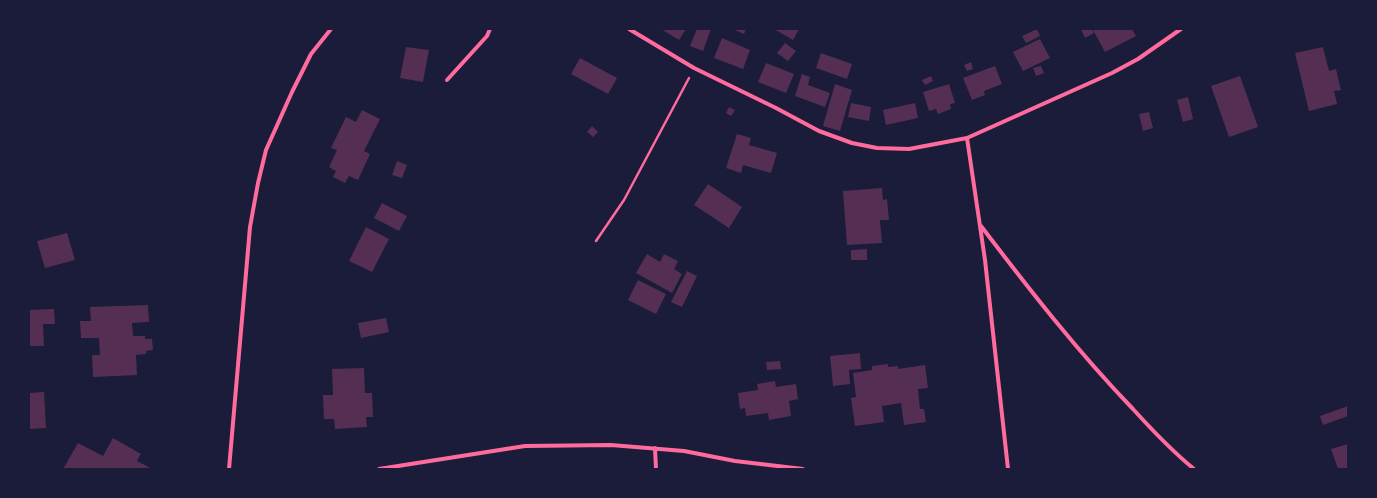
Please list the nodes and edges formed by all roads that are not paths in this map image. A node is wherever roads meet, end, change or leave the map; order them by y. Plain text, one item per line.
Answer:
1 (331, 29) edge
2 (490, 29) edge
3 (629, 29) edge
4 (1181, 29) edge
5 (447, 80) dead end
6 (967, 138) junction
7 (980, 225) junction
8 (655, 448) junction
9 (229, 469) edge
10 (379, 469) edge
11 (656, 469) edge
12 (803, 469) edge
13 (1008, 469) edge
14 (1194, 469) edge

1 - 9 street
2 - 5 street
3 - 6 street
4 - 6 street
6 - 7 street
7 - 13 street
7 - 14 street
8 - 10 street
8 - 11 street
8 - 12 street

